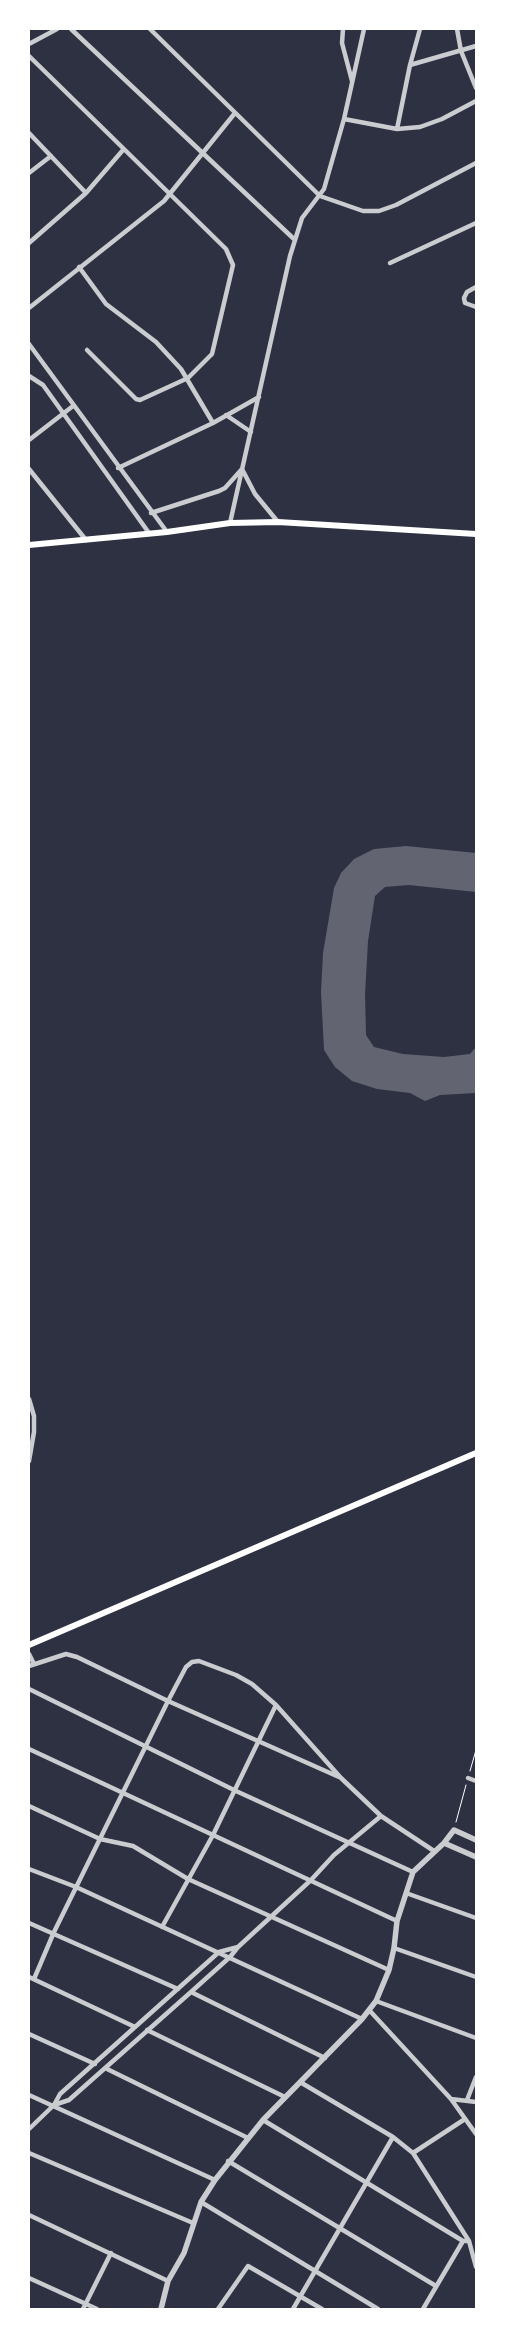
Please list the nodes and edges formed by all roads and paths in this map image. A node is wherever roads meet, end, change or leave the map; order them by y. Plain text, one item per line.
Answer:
1 (53, 29) edge
2 (71, 29) edge
3 (150, 29) edge
4 (343, 29) edge
5 (364, 29) edge
6 (420, 29) edge
7 (457, 29) edge
8 (29, 44) edge
9 (476, 46) edge
10 (461, 51) junction
11 (29, 56) edge
12 (410, 64) junction
13 (352, 83) junction
14 (476, 88) edge
15 (476, 101) edge
16 (235, 113) junction
17 (344, 118) junction
18 (397, 129) junction
19 (29, 133) edge
20 (123, 150) junction
21 (202, 155) junction
22 (51, 156) junction
23 (476, 163) edge
24 (29, 173) edge
25 (86, 193) junction
26 (170, 195) junction
27 (320, 196) junction
28 (476, 223) edge
29 (295, 240) junction
30 (29, 243) edge
31 (390, 263) dead end
32 (79, 268) junction
33 (476, 287) edge
34 (476, 307) edge
35 (29, 308) edge
36 (29, 344) edge
37 (87, 350) dead end
38 (29, 376) edge
39 (188, 378) junction
40 (259, 397) junction
41 (73, 406) junction
42 (64, 415) junction
43 (226, 415) junction
44 (213, 422) junction
45 (251, 432) junction
46 (29, 440) edge
47 (118, 468) junction
48 (29, 469) edge
49 (242, 469) junction
50 (151, 513) junction
51 (278, 522) junction
52 (230, 523) junction
53 (167, 532) junction
54 (149, 534) junction
55 (476, 534) edge
56 (86, 540) junction
57 (29, 545) edge
58 (29, 1399) edge
59 (476, 1453) edge
60 (29, 1461) edge
61 (29, 1645) edge
62 (29, 1654) edge
63 (31, 1665) edge
64 (29, 1689) edge
65 (168, 1701) junction
66 (276, 1705) junction
67 (259, 1742) junction
68 (146, 1748) junction
69 (29, 1750) edge
70 (476, 1750) edge
71 (341, 1778) junction
72 (468, 1778) junction
73 (476, 1781) edge
74 (236, 1791) junction
75 (124, 1793) junction
76 (29, 1806) edge
77 (381, 1816) junction
78 (454, 1830) junction
79 (213, 1835) junction
80 (100, 1839) junction
81 (476, 1840) edge
82 (444, 1843) junction
83 (350, 1844) junction
84 (434, 1851) junction
85 (476, 1858) edge
86 (29, 1868) edge
87 (413, 1872) junction
88 (188, 1879) junction
89 (311, 1880) junction
90 (76, 1887) junction
91 (406, 1893) junction
92 (270, 1917) junction
93 (476, 1918) edge
94 (397, 1921) junction
95 (29, 1923) edge
96 (162, 1926) junction
97 (54, 1932) junction
98 (238, 1946) junction
99 (394, 1948) junction
100 (219, 1952) junction
101 (230, 1957) junction
102 (389, 1970) junction
103 (476, 1977) edge
104 (31, 1978) edge
105 (178, 1989) junction
106 (191, 1992) junction
107 (376, 2001) junction
108 (370, 2011) junction
109 (362, 2019) junction
110 (135, 2027) junction
111 (147, 2030) junction
112 (29, 2034) edge
113 (476, 2038) edge
114 (325, 2058) junction
115 (95, 2064) junction
116 (105, 2068) junction
117 (476, 2077) edge
118 (300, 2082) junction
119 (29, 2095) edge
120 (285, 2097) junction
121 (451, 2099) junction
122 (467, 2100) junction
123 (476, 2102) edge
124 (54, 2106) junction
125 (465, 2119) junction
126 (264, 2120) junction
127 (29, 2129) edge
128 (476, 2134) edge
129 (393, 2137) junction
130 (248, 2138) junction
131 (29, 2153) edge
132 (413, 2153) junction
133 (228, 2161) junction
134 (215, 2180) junction
135 (367, 2183) junction
136 (201, 2202) junction
137 (29, 2214) edge
138 (193, 2223) junction
139 (341, 2228) junction
140 (463, 2241) junction
141 (469, 2242) junction
142 (111, 2253) junction
143 (476, 2267) edge
144 (316, 2271) junction
145 (29, 2278) edge
146 (168, 2281) junction
147 (436, 2286) junction
148 (301, 2296) junction
149 (85, 2304) junction
150 (83, 2309) edge
151 (97, 2309) edge
152 (161, 2309) edge
153 (218, 2309) edge
154 (293, 2309) edge
155 (322, 2309) edge
156 (378, 2309) edge
157 (423, 2309) edge

1 - 8 street
2 - 21 street
3 - 16 street
4 - 13 street
5 - 13 street
6 - 12 street
7 - 10 street
9 - 10 street
10 - 12 street
10 - 14 street
11 - 20 street
12 - 18 street
13 - 17 street
15 - 18 street
16 - 21 street
16 - 27 street
17 - 18 street
17 - 27 street
19 - 22 street
20 - 25 street
20 - 26 street
21 - 26 street
21 - 29 street
22 - 24 street
22 - 25 street
23 - 27 street
25 - 30 street
26 - 32 street
26 - 39 street
27 - 29 street
28 - 31 street
29 - 40 street
32 - 35 street
32 - 39 street
33 - 34 street
36 - 41 street
37 - 39 street
38 - 42 street
39 - 44 street
40 - 43 street
40 - 45 street
41 - 42 street
41 - 47 street
42 - 46 street
42 - 54 street
43 - 44 street
43 - 45 street
44 - 47 street
45 - 49 street
47 - 50 street
48 - 56 street
49 - 50 street
49 - 51 street
49 - 52 street
50 - 53 street
51 - 52 main road
51 - 55 main road
52 - 53 main road
53 - 54 main road
54 - 56 main road
56 - 57 main road
58 - 60 street
59 - 61 main road
62 - 63 street
63 - 65 street
64 - 68 street
65 - 66 street
65 - 67 street
65 - 68 street
66 - 67 street
66 - 71 street
67 - 71 street
67 - 74 street
68 - 74 street
68 - 75 street
69 - 75 street
70 - 72 path
71 - 77 street
72 - 73 street
72 - 78 path
74 - 79 street
74 - 83 street
75 - 79 street
75 - 80 street
76 - 80 street
77 - 83 street
77 - 84 street
78 - 81 street
78 - 82 street
79 - 88 street
79 - 89 street
80 - 88 street
80 - 90 street
82 - 84 street
82 - 85 street
83 - 87 street
83 - 89 street
84 - 87 street
86 - 90 street
87 - 91 street
88 - 92 street
88 - 96 street
89 - 92 street
89 - 94 street
90 - 96 street
90 - 97 street
91 - 93 street
91 - 94 street
92 - 98 street
92 - 102 street
94 - 99 street
95 - 97 street
96 - 100 street
97 - 104 street
97 - 105 street
98 - 100 street
98 - 101 street
99 - 102 street
99 - 103 street
100 - 101 street
100 - 105 street
101 - 106 street
101 - 109 street
102 - 107 street
104 - 110 street
105 - 110 street
106 - 111 street
106 - 114 street
107 - 108 street
107 - 113 street
108 - 109 street
108 - 121 street
109 - 114 street
110 - 115 street
111 - 116 street
111 - 120 street
112 - 115 street
114 - 118 street
115 - 124 street
116 - 124 street
116 - 130 street
117 - 122 street
118 - 120 street
118 - 129 street
119 - 124 street
120 - 126 street
121 - 122 street
121 - 125 street
122 - 123 street
124 - 127 street
124 - 134 street
125 - 128 street
125 - 132 street
126 - 130 street
126 - 135 street
129 - 132 street
129 - 135 street
130 - 133 street
131 - 138 street
132 - 141 street
133 - 134 street
133 - 139 street
134 - 136 street
135 - 139 street
135 - 140 street
136 - 138 street
136 - 144 street
137 - 142 street
138 - 146 street
139 - 144 street
139 - 147 street
140 - 141 street
140 - 147 street
141 - 143 street
142 - 146 street
142 - 149 street
144 - 148 street
144 - 156 street
145 - 149 street
146 - 152 street
147 - 157 street
148 - 153 street
148 - 154 street
148 - 155 street
149 - 150 street
149 - 151 street

